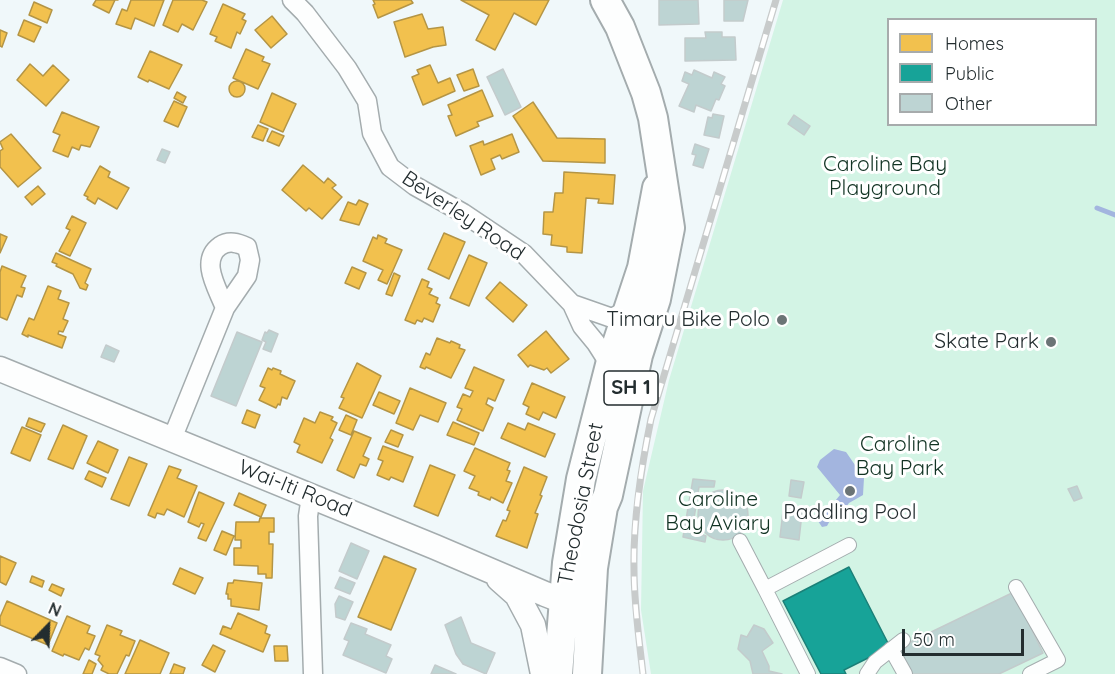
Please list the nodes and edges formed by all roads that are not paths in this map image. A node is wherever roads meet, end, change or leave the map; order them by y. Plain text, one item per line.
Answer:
1 (292, 0) edge
2 (605, 0) edge
3 (661, 171) junction
4 (572, 304) junction
5 (225, 308) dead end
6 (629, 309) junction
7 (610, 365) junction
8 (0, 369) edge
9 (172, 439) junction
10 (311, 496) junction
11 (740, 541) dead end
12 (849, 545) dead end
13 (490, 571) junction
14 (1016, 587) dead end
15 (765, 589) junction
16 (577, 603) junction
17 (0, 667) edge
18 (17, 674) edge
19 (313, 674) edge
20 (543, 674) edge
21 (558, 674) edge
22 (587, 674) edge
23 (808, 674) edge
24 (867, 674) edge
25 (905, 674) edge
26 (1030, 674) edge

1 - 4 street, Beverley Road
2 - 3 highway, SH 1
3 - 6 highway, Theodosia Street / SH 1
3 - 16 highway, Theodosia Street / SH 1
4 - 6 street, Beverley Road
4 - 7 street, Beverley Road
5 - 9 street
6 - 7 highway, Theodosia Street / SH 1
7 - 16 highway, Theodosia Street / SH 1
8 - 9 main road, Wai-Iti Road
9 - 10 main road, Wai-Iti Road
10 - 13 main road, Wai-Iti Road
10 - 19 street
11 - 15 street
12 - 15 street
13 - 16 main road, Wai-Iti Road
13 - 20 main road
14 - 26 street
15 - 23 street
16 - 21 highway, Theodosia Street / SH 1
16 - 22 highway, Theodosia Street / SH 1
17 - 18 street
24 - 25 street

